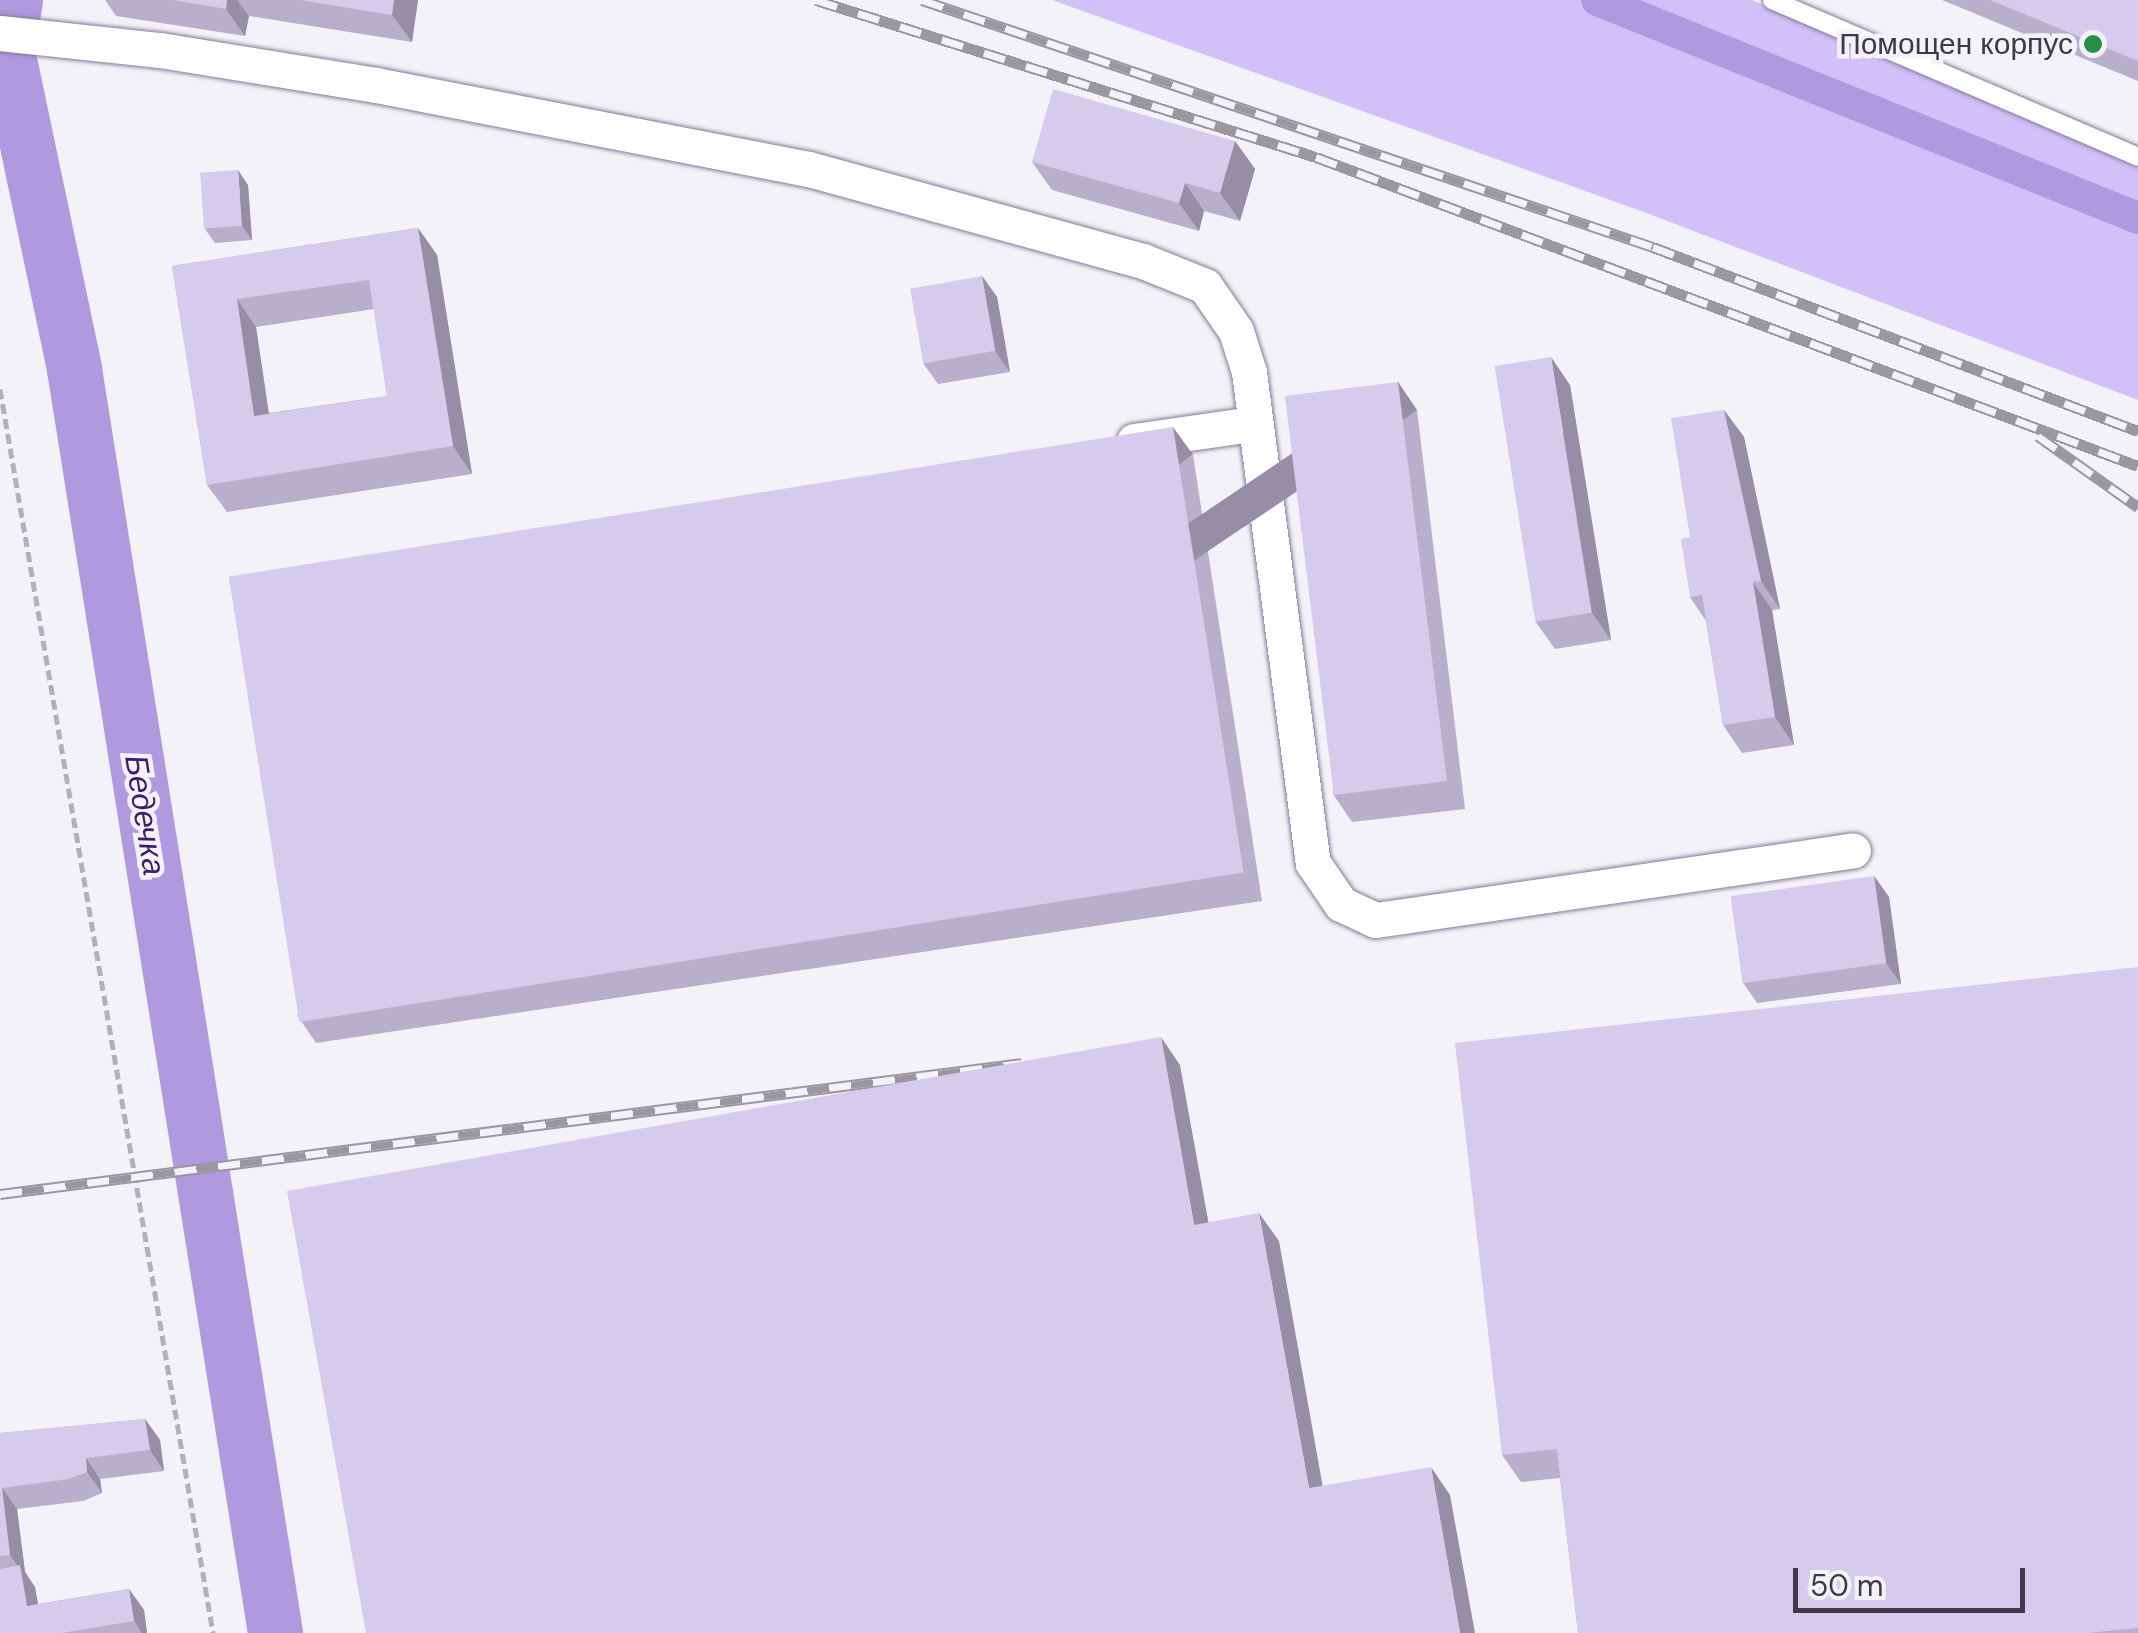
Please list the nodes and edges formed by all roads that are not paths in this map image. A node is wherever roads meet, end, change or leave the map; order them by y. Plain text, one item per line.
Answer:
1 (1772, 0) edge
2 (0, 33) edge
3 (2138, 158) edge
4 (1252, 424) junction
5 (1094, 446) edge
6 (1853, 850) dead end

1 - 3 lane
2 - 4 street
4 - 5 street
4 - 6 street

